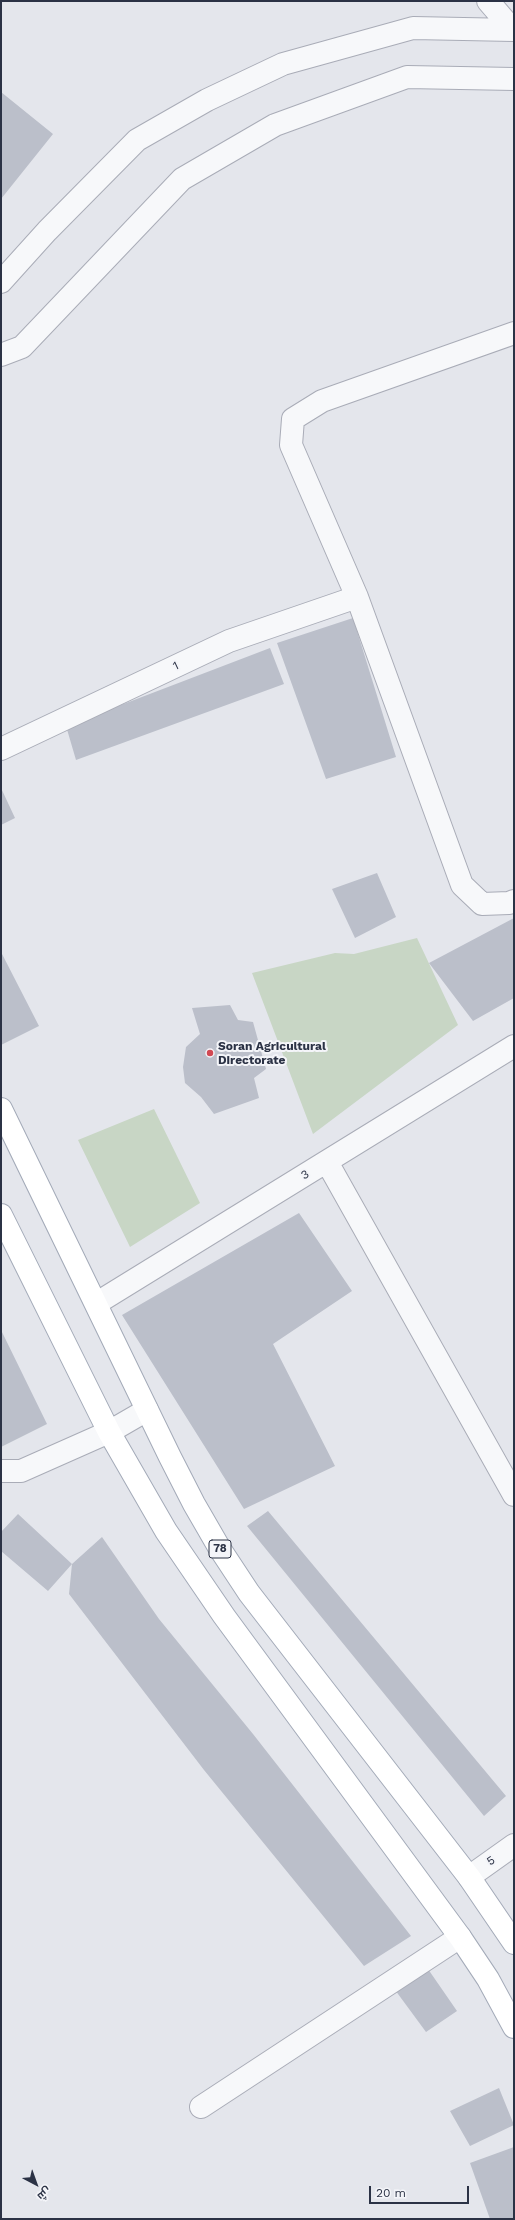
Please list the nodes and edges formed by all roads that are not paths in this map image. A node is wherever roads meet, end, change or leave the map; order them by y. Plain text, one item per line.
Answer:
1 (488, 1) edge
2 (514, 30) edge
3 (514, 79) edge
4 (1, 282) edge
5 (514, 332) edge
6 (1, 355) edge
7 (357, 597) junction
8 (1, 749) edge
9 (514, 901) edge
10 (514, 1046) edge
11 (1, 1109) edge
12 (326, 1162) junction
13 (1, 1215) edge
14 (97, 1304) junction
15 (148, 1410) junction
16 (109, 1432) junction
17 (1, 1471) edge
18 (514, 1495) edge
19 (514, 1846) edge
20 (469, 1876) junction
21 (460, 1937) junction
22 (514, 1943) edge
23 (514, 2027) edge
24 (201, 2107) dead end

1 - 2 street
2 - 4 street
3 - 6 street
5 - 7 street
7 - 8 street, 1
7 - 9 street
10 - 12 street, 3
11 - 14 main road, 78
12 - 14 street, 3
12 - 18 street
13 - 16 main road
14 - 15 main road, 78
15 - 16 street
15 - 20 main road, 78
16 - 17 street
16 - 21 main road
19 - 20 street, 5
20 - 22 main road, 78
21 - 23 main road
21 - 24 street

